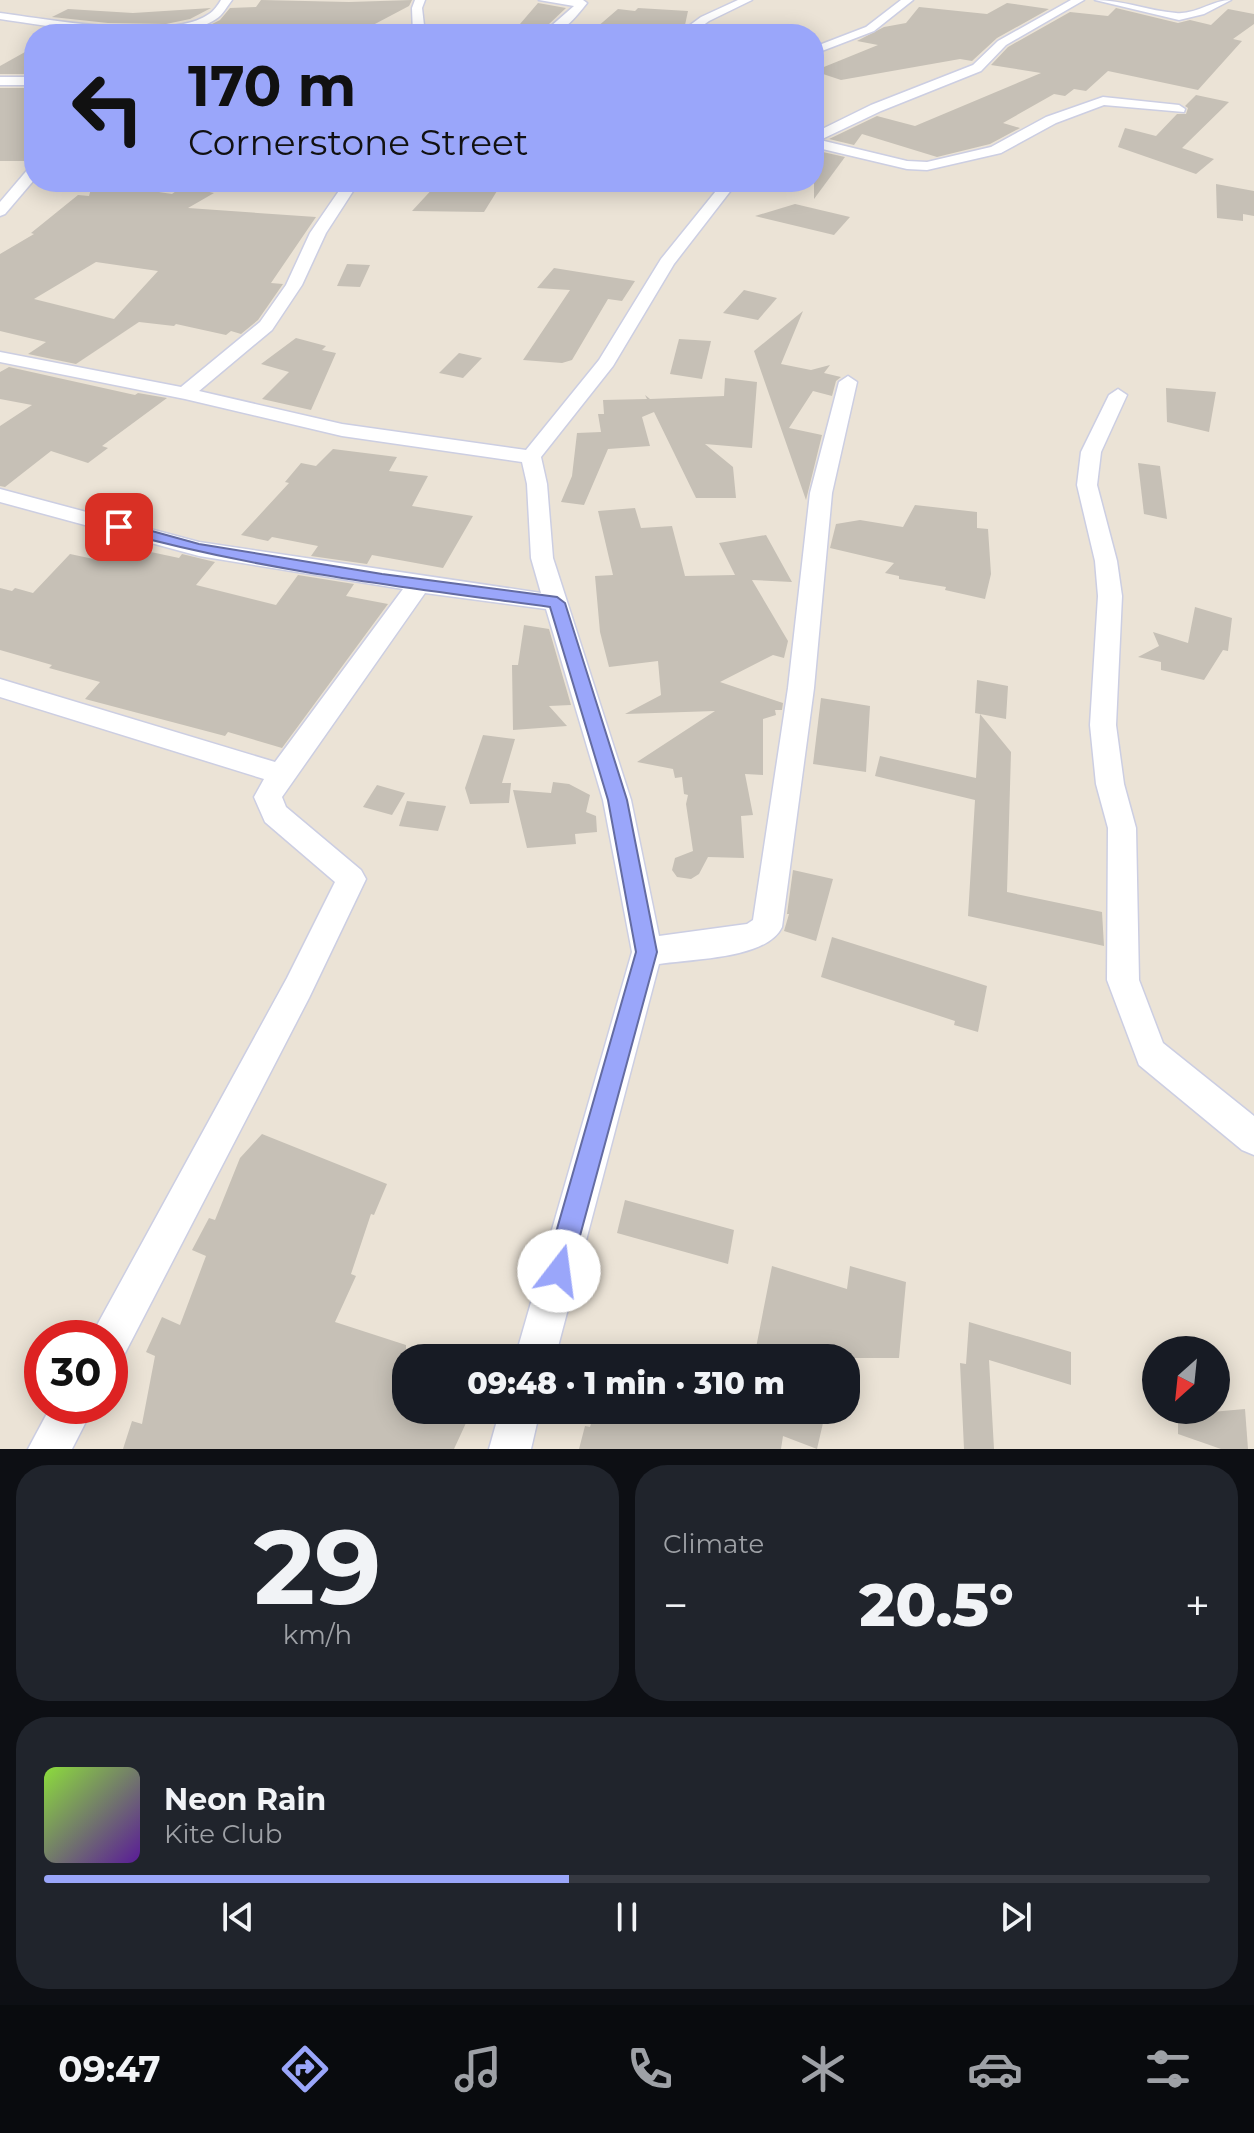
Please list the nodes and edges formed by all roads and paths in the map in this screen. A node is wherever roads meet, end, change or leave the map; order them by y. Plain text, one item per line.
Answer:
1 (227, 0) edge
2 (420, 0) edge
3 (544, 0) edge
4 (747, 0) edge
5 (908, 0) edge
6 (1079, 0) edge
7 (1100, 0) edge
8 (1226, 0) edge
9 (0, 16) edge
10 (69, 24) edge
11 (192, 24) edge
12 (418, 24) edge
13 (563, 24) edge
14 (698, 24) edge
15 (824, 47) edge
16 (0, 81) edge
17 (24, 81) edge
18 (1179, 109) dead end
19 (824, 135) edge
20 (824, 143) edge
21 (24, 183) edge
22 (345, 192) edge
23 (723, 192) edge
24 (0, 211) edge
25 (3, 360) edge
26 (848, 382) dead end
27 (185, 393) junction
28 (1118, 395) dead end
29 (531, 457) junction
30 (0, 495) edge
31 (419, 584) junction
32 (557, 603) junction
33 (0, 688) edge
34 (281, 774) junction
35 (647, 952) junction
36 (1254, 1138) edge
37 (121, 1320) edge
38 (539, 1344) edge
39 (64, 1424) edge
40 (516, 1424) edge
41 (49, 1449) edge
42 (510, 1449) edge

1 - 11 street
2 - 12 street
3 - 13 street
4 - 14 street
5 - 15 street
6 - 19 street
7 - 8 street
9 - 10 street
16 - 17 street
18 - 20 street
21 - 24 street
22 - 27 street
23 - 29 street
25 - 27 street
26 - 35 street
27 - 29 street
28 - 36 street
29 - 32 street
30 - 31 street
31 - 32 street
31 - 34 street
32 - 35 street
33 - 34 street
34 - 37 street
35 - 38 street
39 - 41 street
40 - 42 street

